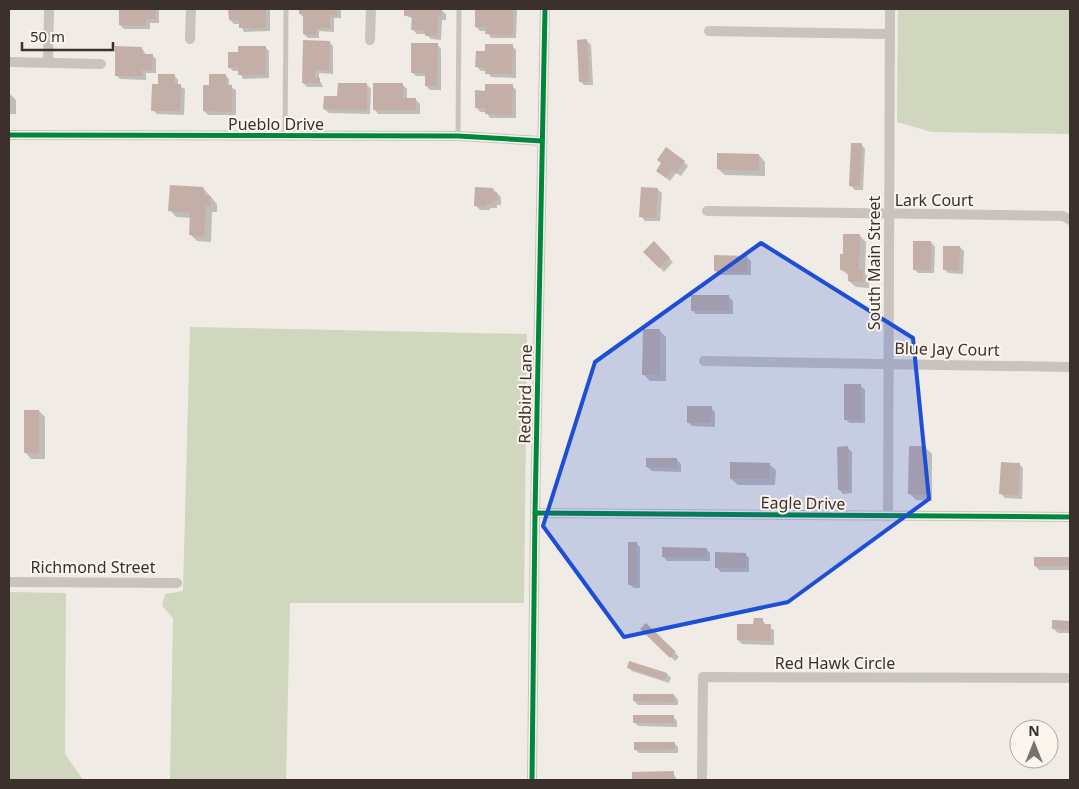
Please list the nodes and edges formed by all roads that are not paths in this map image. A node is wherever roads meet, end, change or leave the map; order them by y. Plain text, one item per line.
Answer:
1 (49, 9) edge
2 (191, 9) edge
3 (286, 9) edge
4 (371, 9) edge
5 (459, 9) edge
6 (545, 9) edge
7 (890, 9) edge
8 (709, 30) dead end
9 (890, 34) junction
10 (190, 39) dead end
11 (370, 40) dead end
12 (9, 62) edge
13 (48, 62) junction
14 (101, 64) dead end
15 (9, 135) edge
16 (458, 136) junction
17 (285, 137) junction
18 (542, 141) junction
19 (707, 210) dead end
20 (888, 215) junction
21 (1070, 220) edge
22 (704, 361) dead end
23 (889, 362) junction
24 (1070, 367) edge
25 (535, 513) junction
26 (888, 516) junction
27 (1070, 517) edge
28 (9, 582) edge
29 (177, 583) dead end
30 (1070, 678) edge
31 (532, 780) edge
32 (702, 780) edge

1 - 13 street
2 - 10 street
3 - 17 lane
4 - 11 street
5 - 16 lane
6 - 18 street, Redbird Lane
7 - 9 street, South Main Street
8 - 9 street
9 - 20 street, South Main Street
12 - 13 street
13 - 14 street
15 - 17 street, Pueblo Drive
16 - 17 street, Pueblo Drive
16 - 18 street, Pueblo Drive
18 - 25 street, Redbird Lane
19 - 20 street, Lark Court
20 - 21 street, Lark Court
20 - 23 street, South Main Street
22 - 23 street, Blue Jay Court
23 - 24 street, Blue Jay Court
23 - 26 street, South Main Street
25 - 26 street, Eagle Drive
25 - 31 street, Redbird Lane
26 - 27 street, Eagle Drive
28 - 29 street, Richmond Street
30 - 32 street, Red Hawk Circle

